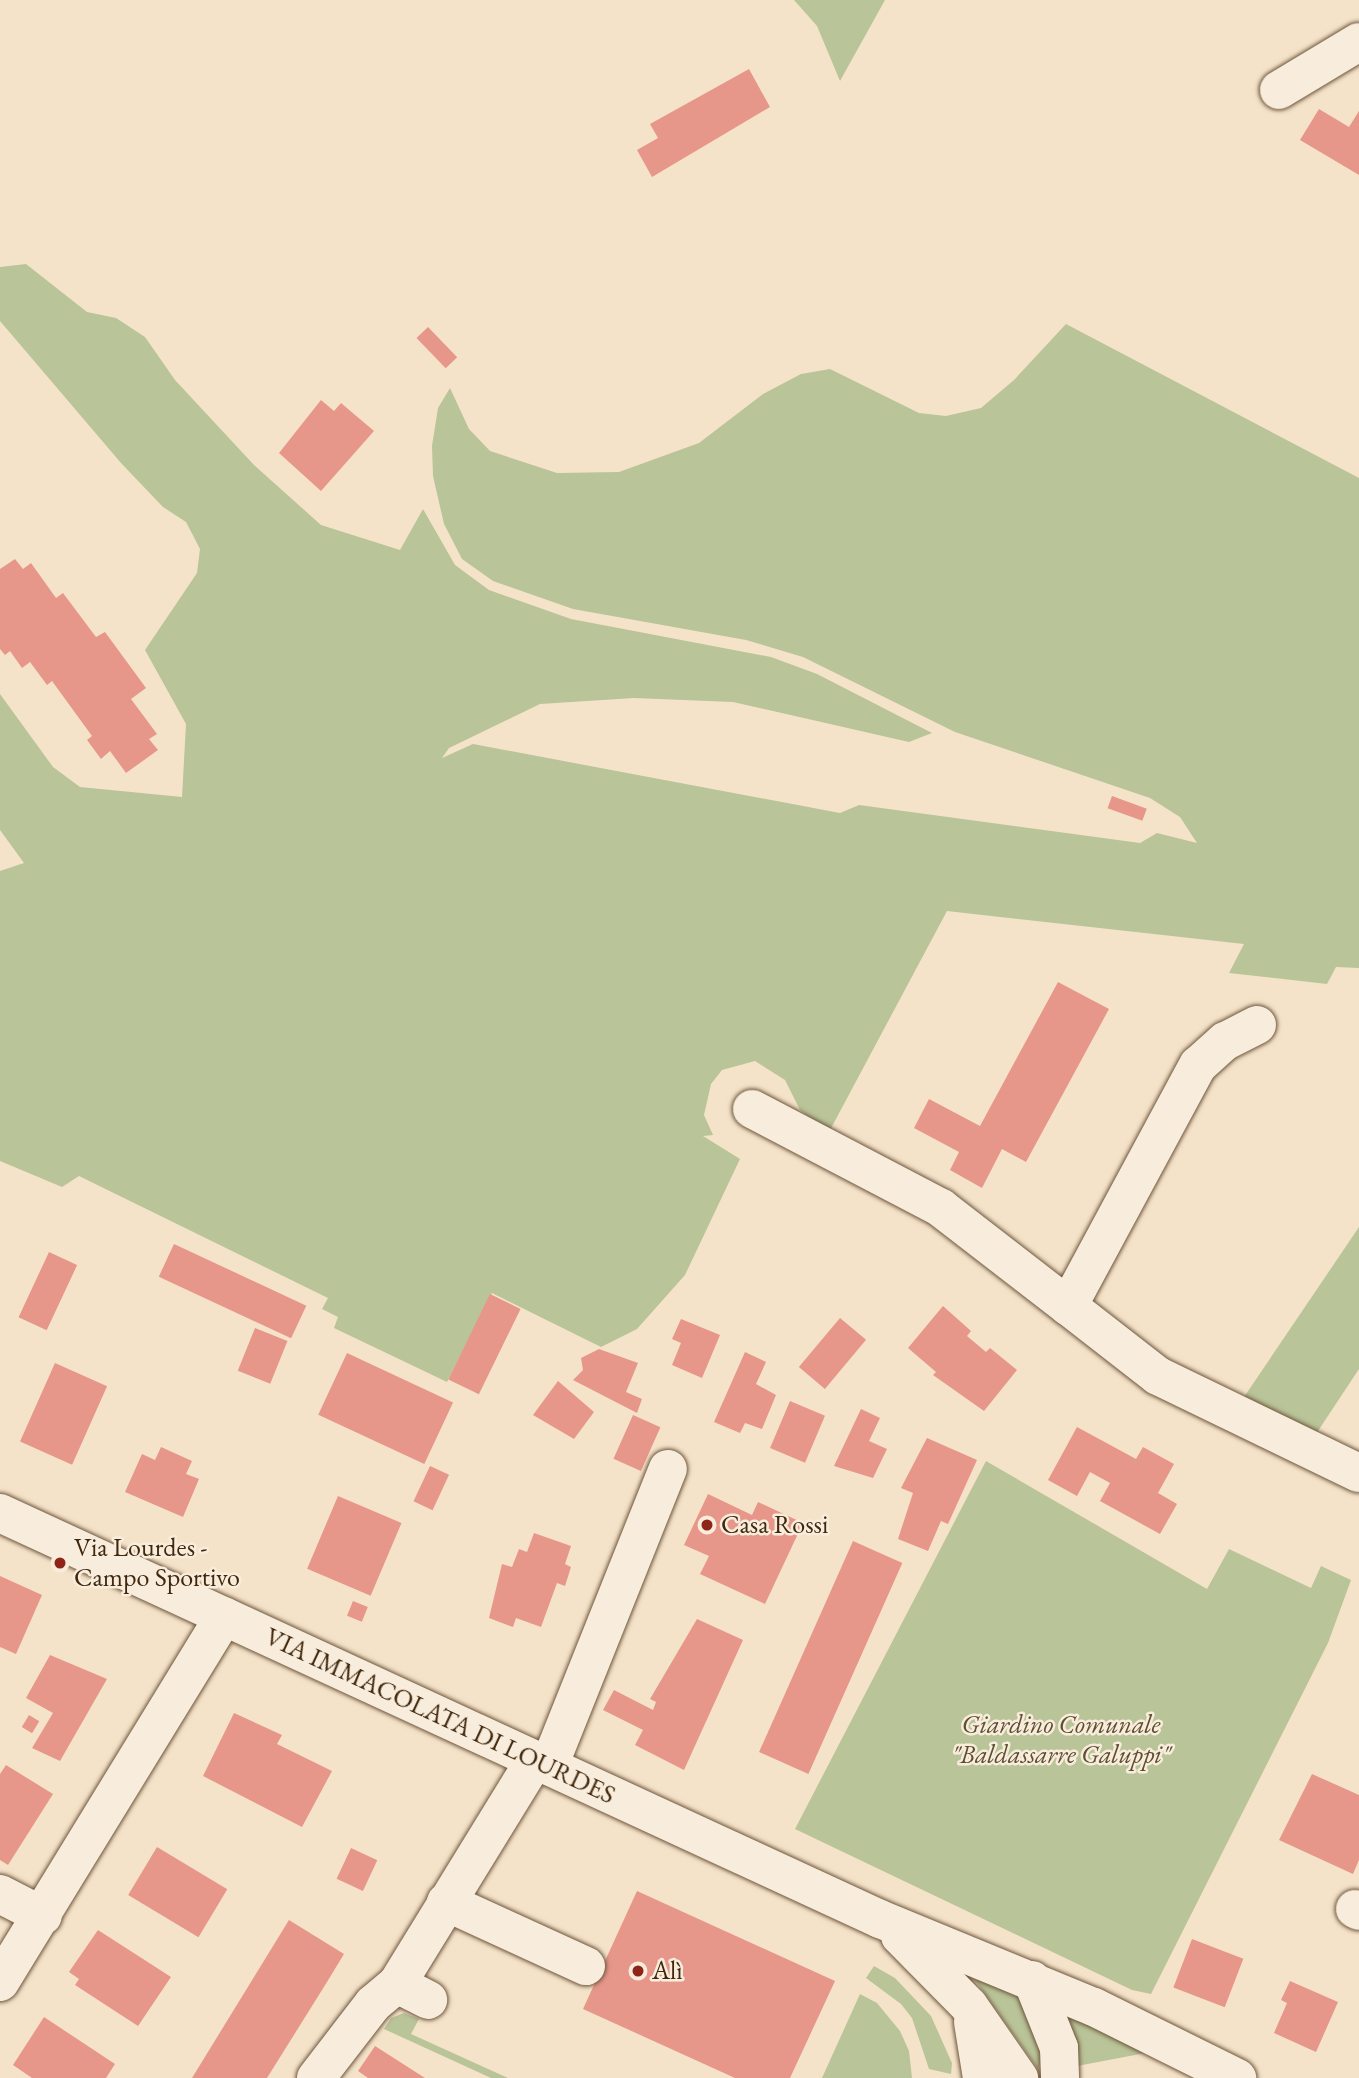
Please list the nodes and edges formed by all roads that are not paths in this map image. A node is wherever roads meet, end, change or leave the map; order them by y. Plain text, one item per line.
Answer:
1 (1359, 42) edge
2 (1279, 90) dead end
3 (1257, 1025) dead end
4 (752, 1109) dead end
5 (1068, 1306) junction
6 (668, 1469) dead end
7 (1359, 1473) edge
8 (0, 1513) edge
9 (224, 1616) junction
10 (542, 1763) junction
11 (0, 1894) edge
12 (446, 1902) junction
13 (43, 1916) junction
14 (880, 1919) junction
15 (586, 1966) dead end
16 (1032, 1980) junction
17 (0, 1982) edge
18 (969, 2006) junction
19 (316, 2078) edge
20 (982, 2078) edge
21 (1018, 2078) edge
22 (1060, 2078) edge
23 (1237, 2078) edge

1 - 2 street
3 - 5 street
4 - 5 street
5 - 7 street
6 - 10 street
8 - 9 street, VIA IMMACOLATA DI LOURDES
9 - 10 street, VIA IMMACOLATA DI LOURDES
9 - 13 street
10 - 12 street
10 - 14 street, VIA IMMACOLATA DI LOURDES
11 - 13 street
12 - 15 street
12 - 19 street
13 - 17 street
14 - 16 street, VIA IMMACOLATA DI LOURDES
14 - 18 street, VIA IMMACOLATA DI LOURDES
16 - 22 street
16 - 23 street, VIA IMMACOLATA DI LOURDES
18 - 20 street
18 - 21 street, VIA IMMACOLATA DI LOURDES

